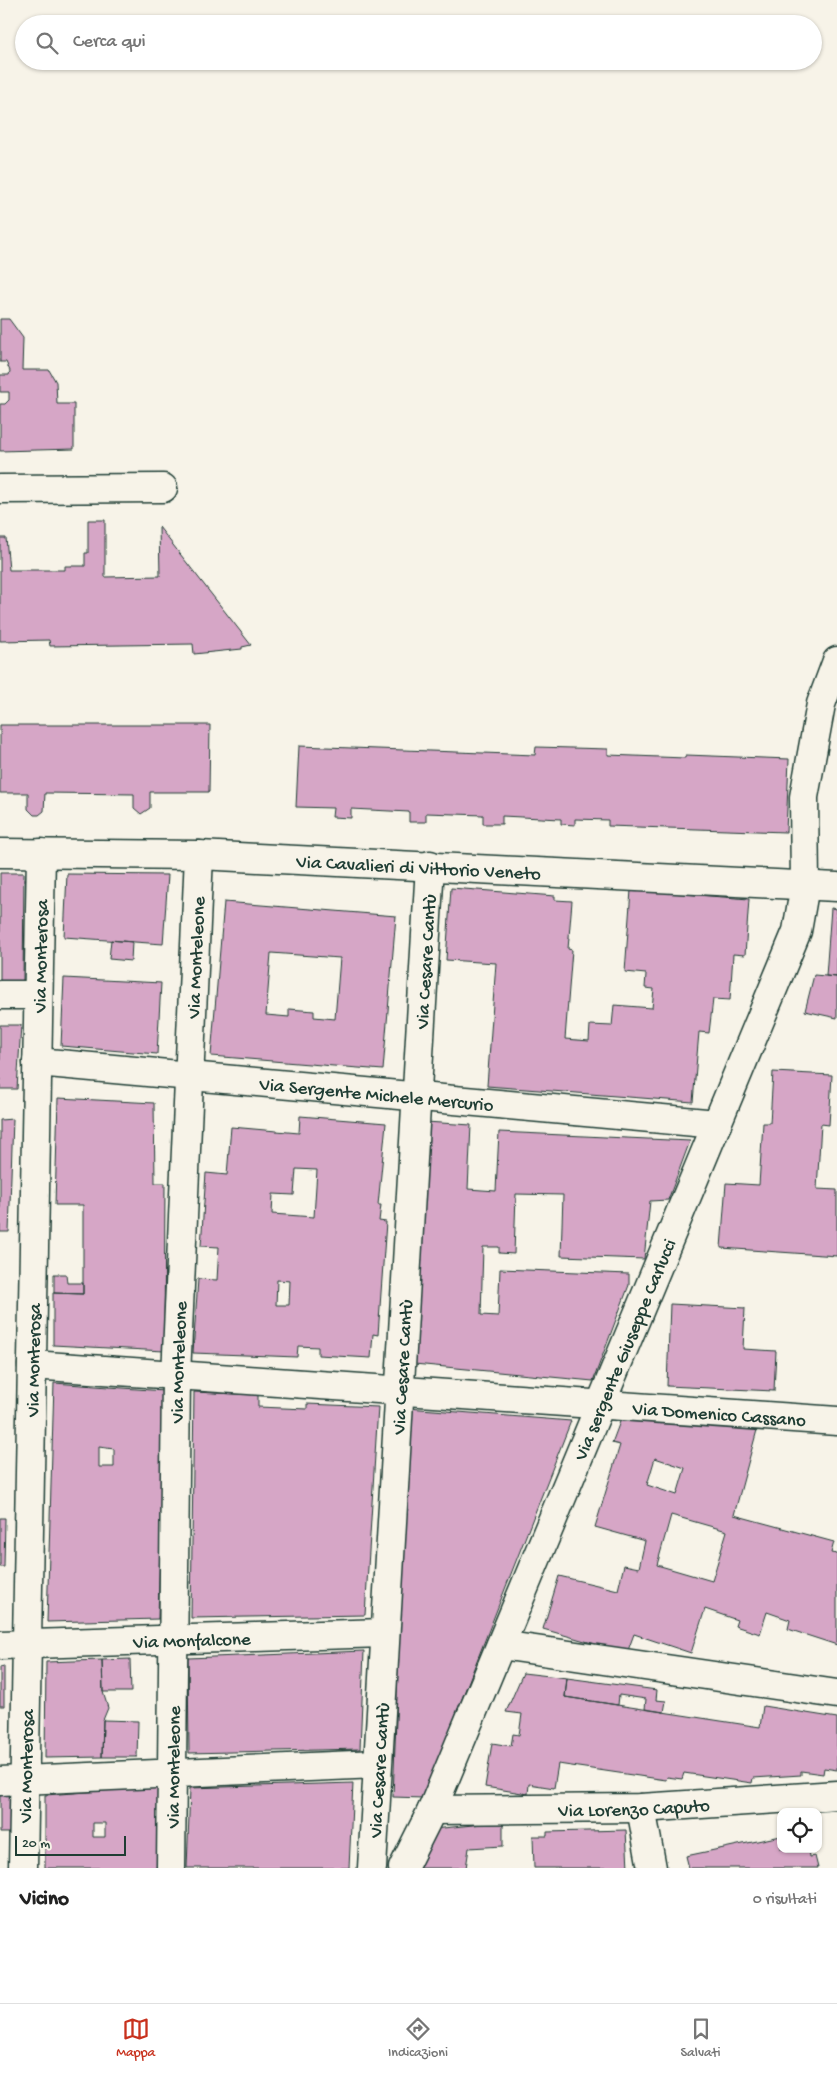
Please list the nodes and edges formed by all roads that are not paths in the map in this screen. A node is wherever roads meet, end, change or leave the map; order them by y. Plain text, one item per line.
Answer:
1 (163, 488) dead end
2 (0, 489) edge
3 (837, 661) edge
4 (0, 853) edge
5 (41, 853) junction
6 (199, 855) junction
7 (430, 865) junction
8 (804, 886) junction
9 (837, 887) edge
10 (0, 996) edge
11 (38, 996) junction
12 (37, 1062) junction
13 (190, 1076) junction
14 (416, 1096) junction
15 (717, 1124) junction
16 (32, 1365) junction
17 (176, 1376) junction
18 (398, 1389) junction
19 (601, 1403) junction
20 (837, 1421) edge
21 (384, 1633) junction
22 (174, 1640) junction
23 (13, 1645) edge
24 (501, 1645) junction
25 (837, 1694) edge
26 (377, 1764) junction
27 (173, 1773) junction
28 (12, 1780) edge
29 (837, 1796) edge
30 (641, 1808) junction
31 (432, 1810) junction
32 (23, 1868) edge
33 (171, 1868) edge
34 (372, 1868) edge
35 (403, 1868) edge
36 (652, 1868) edge

1 - 2 street
3 - 8 street, Via sergente Giuseppe Carlucci
4 - 5 street, Via Cavalieri di Vittorio Veneto
5 - 6 street, Via Cavalieri di Vittorio Veneto
5 - 11 street, Via Monterosa
6 - 7 street, Via Cavalieri di Vittorio Veneto
6 - 13 street, Via Monteleone
7 - 8 street, Via Cavalieri di Vittorio Veneto
7 - 14 street, Via Cesare Cantù
8 - 9 street, Via Cavalieri di Vittorio Veneto
8 - 15 street, Via sergente Giuseppe Carlucci
10 - 11 street
11 - 12 street, Via Monterosa
12 - 13 street, Via Sergente Michele Mercurio
12 - 16 street, Via Monterosa
13 - 14 street, Via Sergente Michele Mercurio
13 - 17 street, Via Monteleone
14 - 15 street, Via Sergente Michele Mercurio
14 - 18 street, Via Cesare Cantù
15 - 19 street, Via sergente Giuseppe Carlucci
16 - 17 street, Via Domenico Cassano
16 - 23 street, Via Monterosa
17 - 18 street, Via Domenico Cassano
17 - 22 street, Via Monteleone
18 - 19 street, Via Domenico Cassano
18 - 21 street, Via Cesare Cantù
19 - 20 street, Via Domenico Cassano
19 - 24 street, Via sergente Giuseppe Carlucci
21 - 22 street, Via Monfalcone
21 - 26 street, Via Cesare Cantù
22 - 23 street, Via Monfalcone
22 - 27 street, Via Monteleone
23 - 28 street, Via Monterosa
24 - 25 street
24 - 31 street, Via sergente Giuseppe Carlucci
26 - 27 street
26 - 34 street, Via Cesare Cantù
27 - 28 street
27 - 33 street, Via Monteleone
28 - 32 street, Via Monterosa
29 - 30 street, Via Lorenzo Caputo
30 - 31 street, Via Lorenzo Caputo
30 - 36 street
31 - 35 street, Via sergente Giuseppe Carlucci

